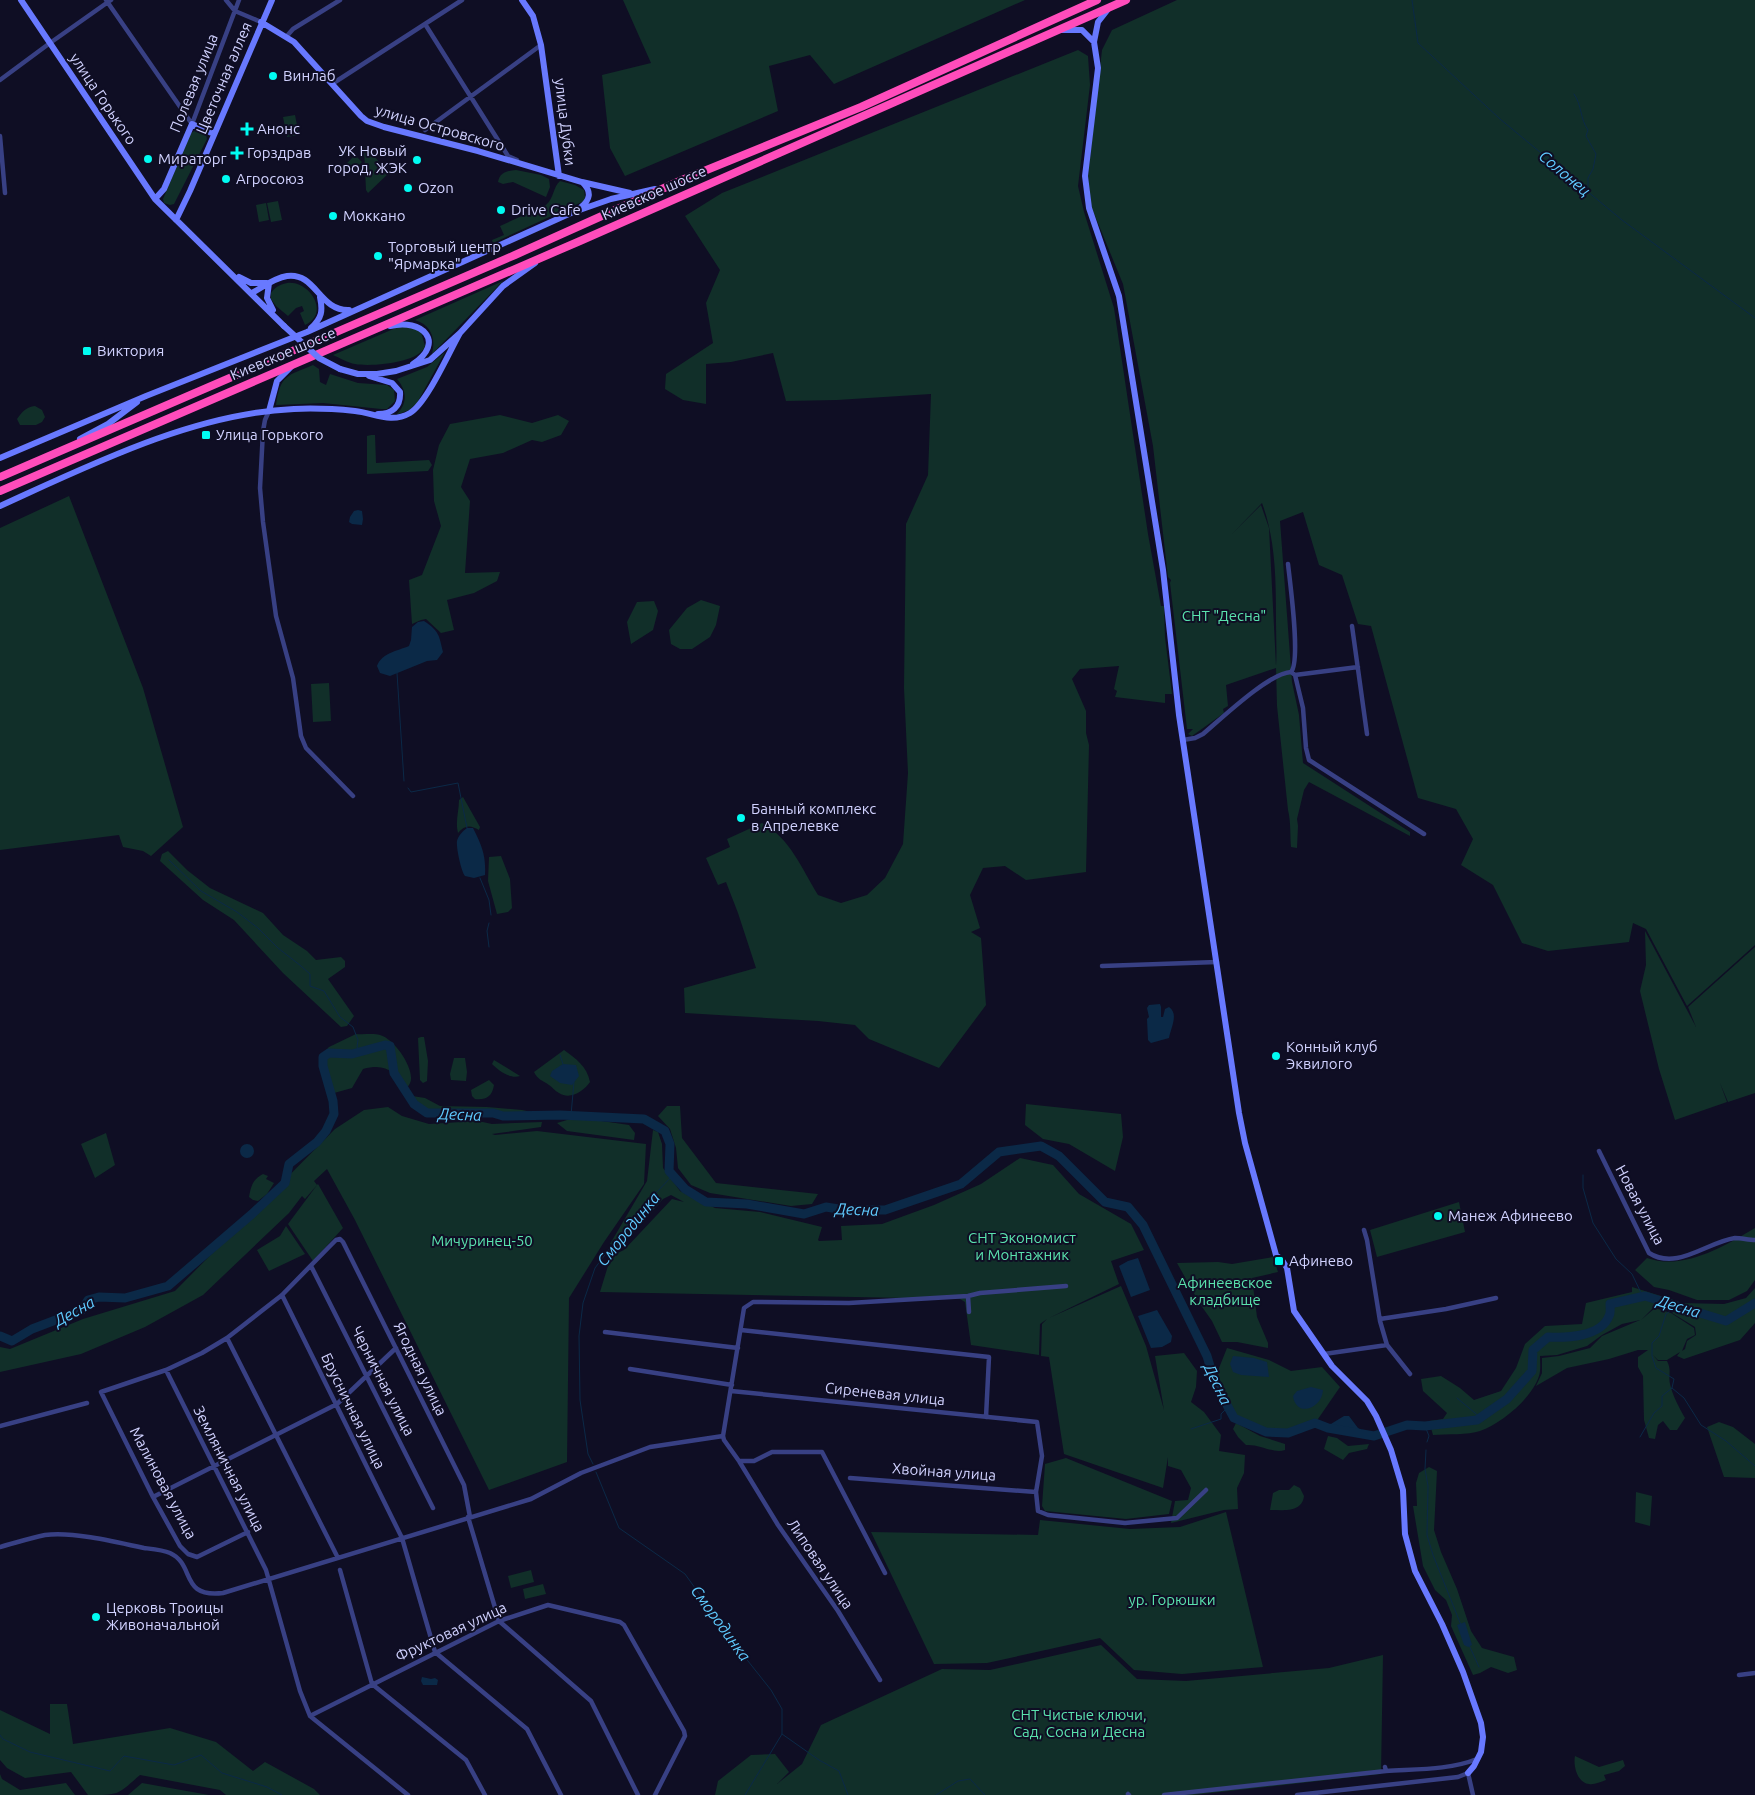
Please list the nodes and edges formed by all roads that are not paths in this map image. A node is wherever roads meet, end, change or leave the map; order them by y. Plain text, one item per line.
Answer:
1 (21, 0) edge
2 (226, 0) edge
3 (238, 0) edge
4 (272, 0) edge
5 (340, 0) edge
6 (462, 0) edge
7 (522, 0) edge
8 (1097, 0) edge
9 (1126, 0) edge
10 (108, 1) edge
11 (1112, 6) junction
12 (235, 11) junction
13 (261, 22) junction
14 (425, 24) junction
15 (1057, 30) junction
16 (286, 37) junction
17 (1094, 42) junction
18 (50, 43) junction
19 (542, 45) junction
20 (0, 80) edge
21 (332, 84) junction
22 (472, 97) junction
23 (192, 124) junction
24 (425, 130) dead end
25 (214, 134) junction
26 (0, 136) edge
27 (518, 161) dead end
28 (559, 176) junction
29 (682, 180) junction
30 (582, 182) junction
31 (5, 193) dead end
32 (634, 194) junction
33 (155, 199) junction
34 (571, 214) junction
35 (176, 220) junction
36 (546, 255) junction
37 (231, 272) junction
38 (269, 283) junction
39 (252, 293) junction
40 (320, 296) junction
41 (353, 310) junction
42 (284, 326) junction
43 (376, 329) junction
44 (307, 332) junction
45 (460, 333) junction
46 (296, 363) junction
47 (407, 368) junction
48 (366, 375) junction
49 (146, 396) junction
50 (269, 411) junction
51 (369, 414) junction
52 (66, 448) junction
53 (0, 458) edge
54 (0, 477) edge
55 (0, 491) edge
56 (0, 506) edge
57 (1288, 564) dead end
58 (1352, 626) dead end
59 (1358, 667) junction
60 (1293, 674) junction
61 (1367, 734) dead end
62 (1183, 740) junction
63 (353, 796) dead end
64 (1424, 834) dead end
65 (1217, 962) junction
66 (1102, 966) dead end
67 (1599, 1151) dead end
68 (1364, 1230) dead end
69 (1755, 1240) edge
70 (311, 1266) junction
71 (1066, 1286) dead end
72 (282, 1295) junction
73 (968, 1296) junction
74 (1496, 1298) dead end
75 (970, 1312) dead end
76 (1380, 1319) junction
77 (741, 1330) junction
78 (605, 1332) dead end
79 (227, 1338) junction
80 (1386, 1345) junction
81 (396, 1348) junction
82 (738, 1348) junction
83 (1324, 1354) junction
84 (630, 1369) dead end
85 (166, 1370) junction
86 (1410, 1374) dead end
87 (366, 1376) junction
88 (732, 1385) junction
89 (730, 1391) junction
90 (87, 1403) dead end
91 (337, 1404) junction
92 (986, 1417) junction
93 (0, 1426) edge
94 (276, 1435) junction
95 (723, 1436) junction
96 (739, 1462) junction
97 (214, 1466) junction
98 (850, 1478) dead end
99 (1206, 1490) dead end
100 (1036, 1492) junction
101 (154, 1497) junction
102 (433, 1508) dead end
103 (469, 1517) junction
104 (248, 1532) junction
105 (402, 1538) junction
106 (0, 1547) edge
107 (338, 1558) junction
108 (340, 1570) dead end
109 (884, 1574) dead end
110 (269, 1579) junction
111 (499, 1621) junction
112 (435, 1652) junction
113 (1755, 1673) edge
114 (1739, 1675) dead end
115 (880, 1680) dead end
116 (372, 1684) junction
117 (310, 1716) junction
118 (1479, 1758) junction
119 (1468, 1773) junction
120 (408, 1795) edge
121 (485, 1795) edge
122 (561, 1795) edge
123 (638, 1795) edge
124 (655, 1795) edge
125 (1164, 1795) edge
126 (1297, 1795) edge
127 (1473, 1795) edge

1 - 18 street, улица Горького
2 - 12 street
3 - 12 street, Полевая улица
4 - 13 street, Цветочная аллея
5 - 16 street
6 - 14 street
7 - 19 street, улица Дубки
8 - 29 highway, Киевское шоссе
9 - 11 highway, Киевское шоссе
10 - 18 street
10 - 23 street
11 - 15 highway, Киевское шоссе
11 - 17 street
12 - 13 street
12 - 23 street, Полевая улица
13 - 16 street, улица Островского
13 - 25 street, Цветочная аллея
14 - 21 street
14 - 22 street
15 - 17 street
15 - 36 highway, Киевское шоссе
16 - 21 street, улица Островского
17 - 62 street
18 - 20 street
18 - 33 street, улица Горького
19 - 22 street
19 - 28 street, улица Дубки
21 - 28 street, улица Островского
22 - 24 street
22 - 27 street
23 - 25 street
23 - 33 street, Полевая улица
25 - 35 street, Цветочная аллея
26 - 31 street
28 - 30 street, улица Дубки
29 - 32 street
29 - 52 highway, Киевское шоссе
30 - 32 street, улица Дубки
30 - 34 street
32 - 34 street
33 - 35 street, улица Горького
34 - 41 street
35 - 37 street, улица Горького
36 - 43 highway, Киевское шоссе
36 - 45 street
37 - 38 street
37 - 39 street, улица Горького
38 - 39 street
38 - 40 street
38 - 42 street
39 - 42 street, улица Горького
40 - 41 street
40 - 44 street
41 - 44 street
42 - 48 street, bridge
43 - 46 highway, Киевское шоссе
43 - 47 street
44 - 49 street
45 - 47 street
45 - 51 street
46 - 50 street
46 - 55 highway, Киевское шоссе
47 - 48 street
48 - 51 street
49 - 52 street
49 - 53 street
50 - 51 street
50 - 56 street
50 - 63 street
52 - 54 highway, Киевское шоссе
57 - 60 street
58 - 59 street
59 - 60 street
59 - 61 street
60 - 62 street
60 - 64 street
62 - 65 street
65 - 66 street
65 - 83 street
67 - 69 street, Новая улица
68 - 76 street
70 - 72 street
70 - 81 street, Ягодная улица
70 - 87 street, Черничная улица
71 - 73 street
72 - 79 street
72 - 91 street, Брусничная улица
73 - 75 street
73 - 77 street
74 - 76 street
76 - 80 street
77 - 82 street
77 - 92 street
78 - 82 street
79 - 85 street
79 - 94 street
80 - 83 street
80 - 86 street
81 - 87 street
81 - 103 street, Ягодная улица
82 - 88 street
83 - 118 street
84 - 88 street
85 - 97 street, Земляничная улица
85 - 101 street, Малиновая улица
87 - 91 street
87 - 102 street, Черничная улица
88 - 89 street
89 - 92 street, Сиреневая улица
89 - 95 street
90 - 93 street
91 - 94 street
91 - 105 street, Брусничная улица
92 - 100 street, Сиреневая улица
94 - 97 street
94 - 107 street
95 - 96 street, Липовая улица
95 - 103 street
96 - 109 street
96 - 115 street, Липовая улица
97 - 101 street
97 - 104 street, Земляничная улица
98 - 100 street, Хвойная улица
99 - 100 street
101 - 104 street, Малиновая улица
103 - 105 street
103 - 111 street, Ягодная улица
104 - 110 street, Земляничная улица
105 - 107 street
105 - 112 street, Брусничная улица
106 - 110 street
107 - 110 street
108 - 116 street
110 - 117 street
111 - 112 street, Фруктовая улица
111 - 123 street
111 - 124 street, Фруктовая улица
112 - 116 street, Фруктовая улица
112 - 122 street
113 - 114 street
116 - 117 street, Фруктовая улица
116 - 121 street
117 - 120 street
118 - 119 street
118 - 125 street
119 - 126 street
119 - 127 street

